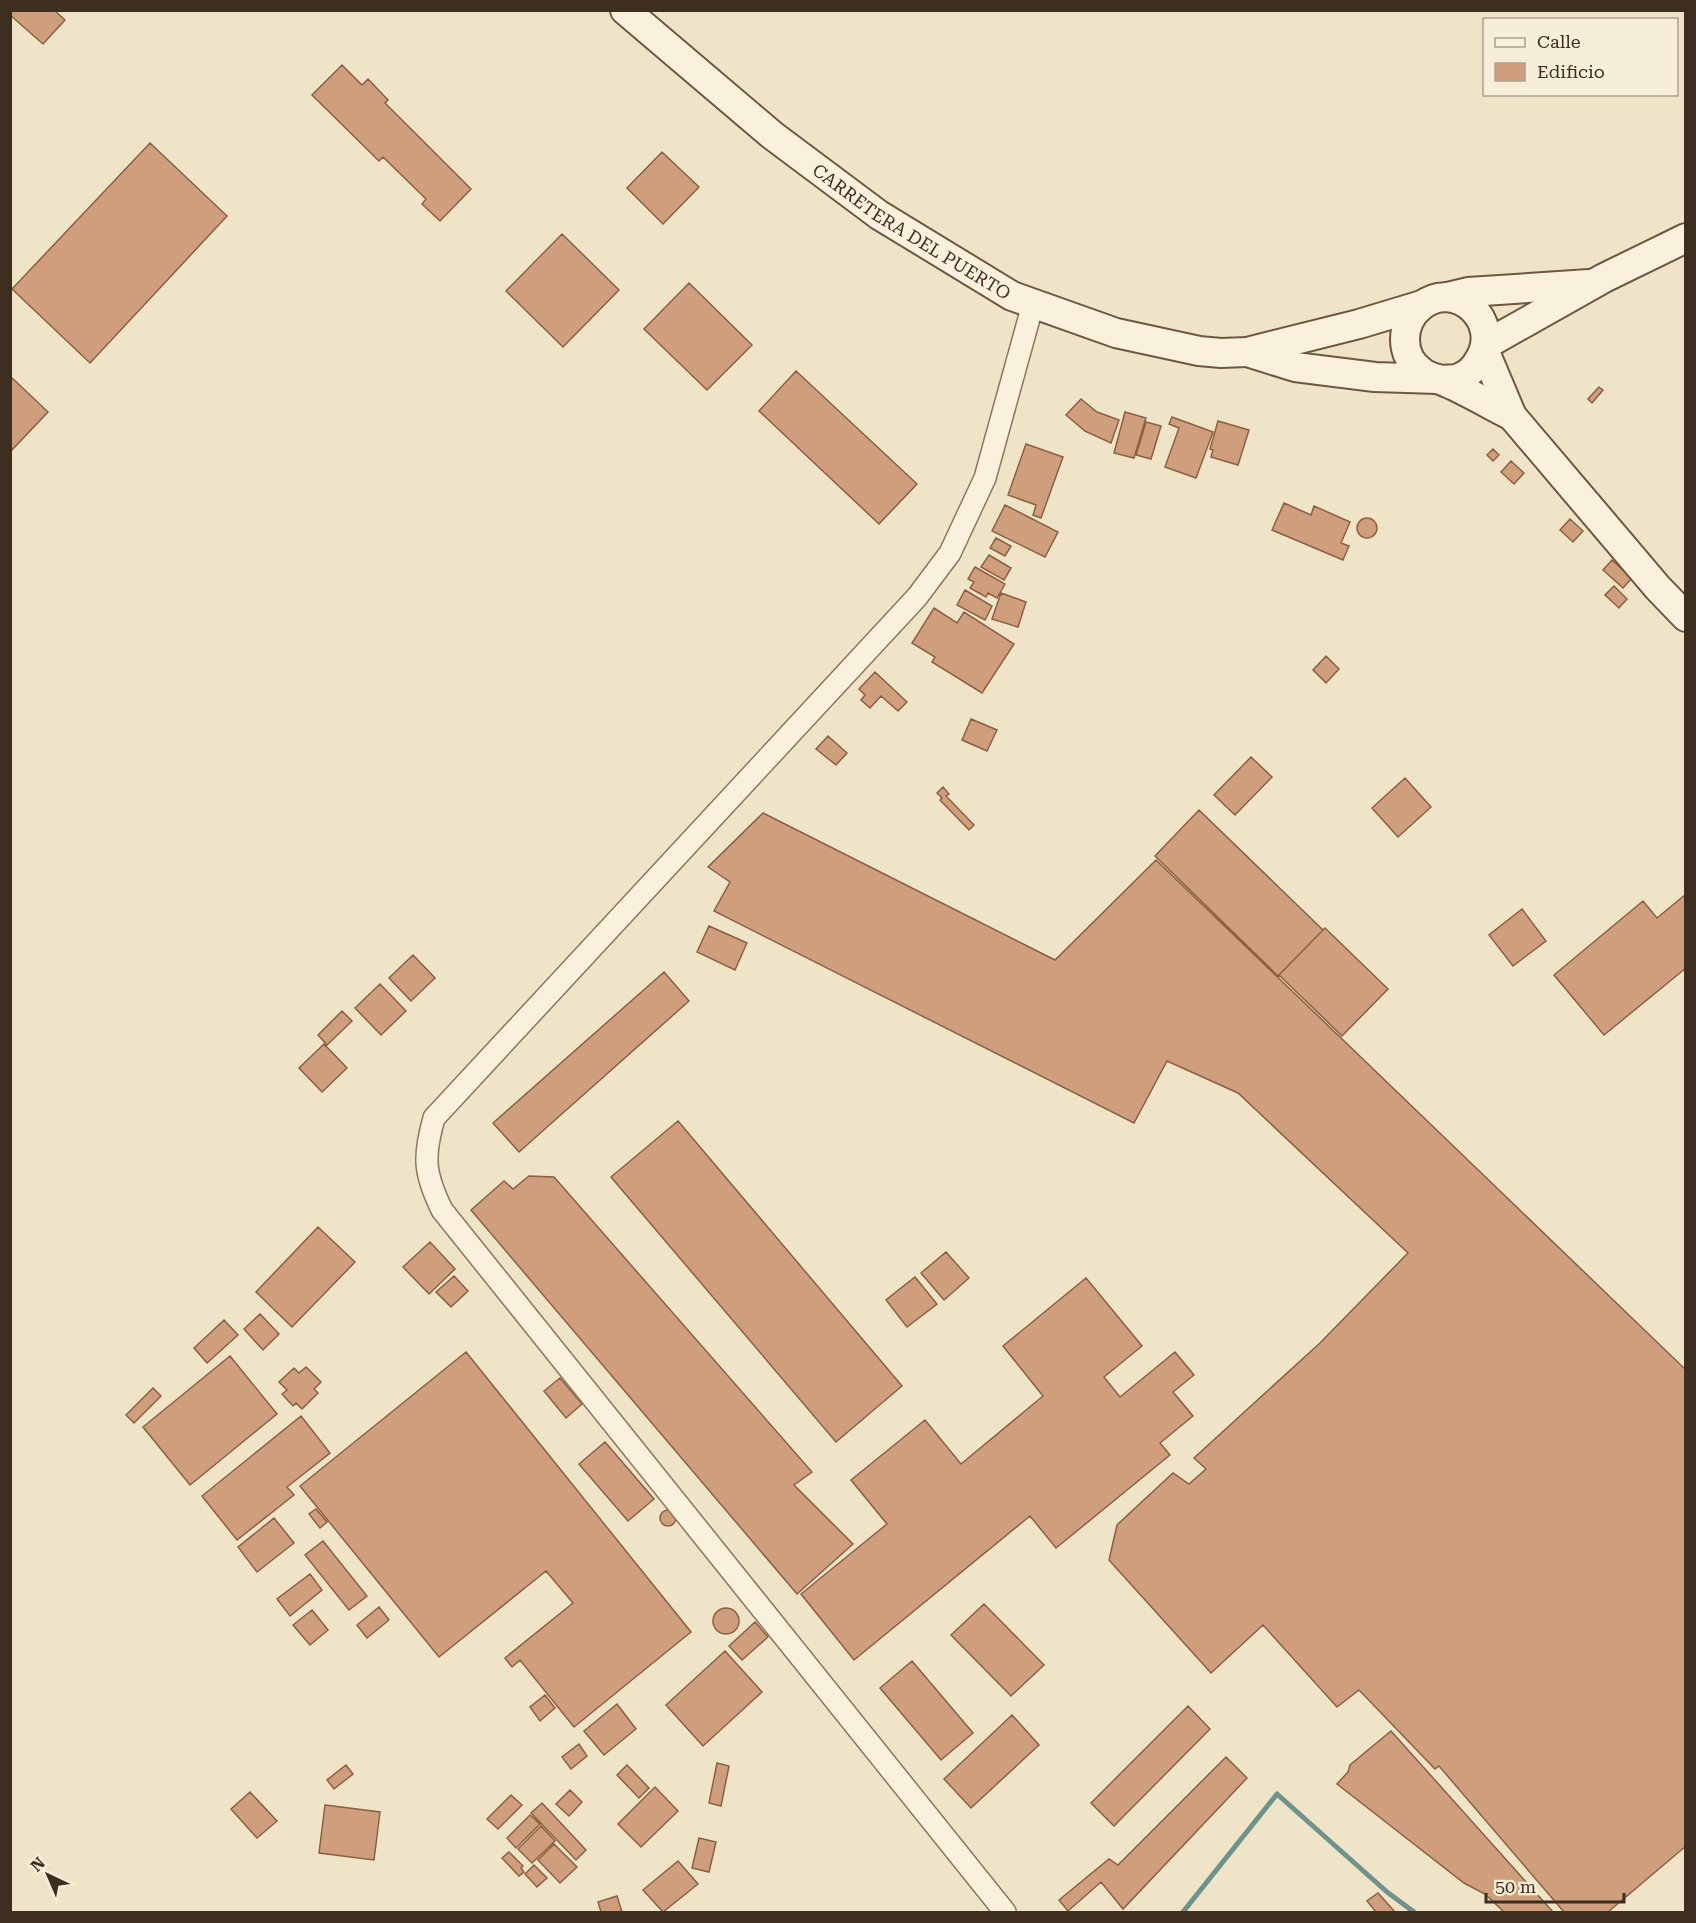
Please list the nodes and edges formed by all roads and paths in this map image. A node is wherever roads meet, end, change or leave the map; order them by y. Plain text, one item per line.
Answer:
1 (625, 10) edge
2 (1686, 238) edge
3 (1594, 284) junction
4 (1433, 301) junction
5 (1033, 304) junction
6 (1486, 348) junction
7 (1247, 352) junction
8 (1439, 379) junction
9 (1512, 417) junction
10 (1686, 616) edge
11 (1005, 1912) edge

1 - 5 main road, CARRETERA DEL PUERTO
2 - 3 main road, CARRETERA DEL PUERTO
3 - 4 main road, CARRETERA DEL PUERTO
3 - 6 main road, CARRETERA DEL PUERTO
4 - 6 main road
4 - 7 main road, CARRETERA DEL PUERTO
4 - 8 main road
5 - 7 main road, CARRETERA DEL PUERTO
5 - 11 street
6 - 8 main road
6 - 9 main road
7 - 8 main road, CARRETERA DEL PUERTO
8 - 9 main road
9 - 10 main road

